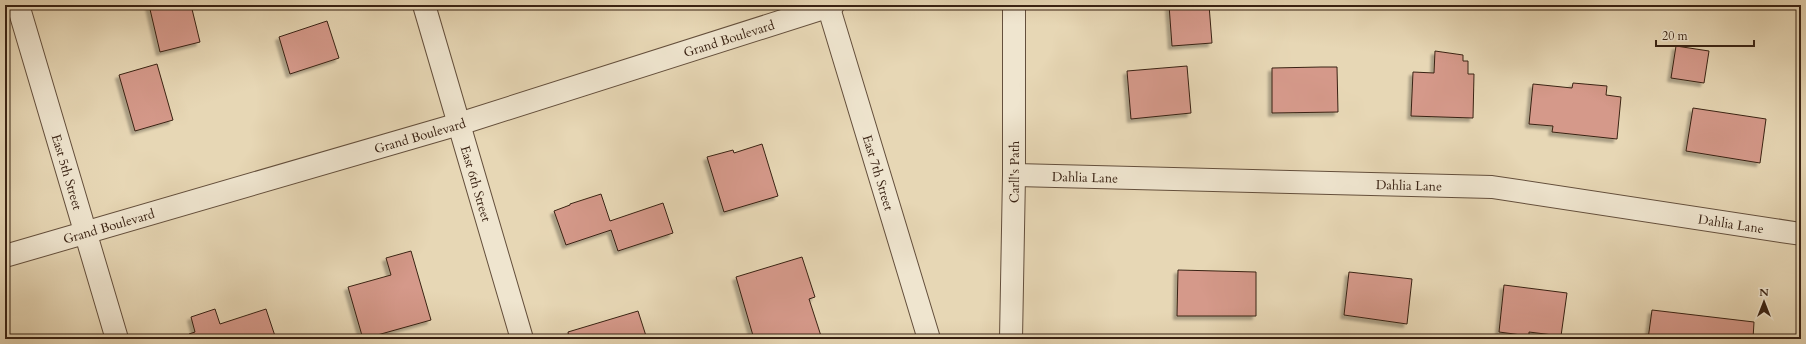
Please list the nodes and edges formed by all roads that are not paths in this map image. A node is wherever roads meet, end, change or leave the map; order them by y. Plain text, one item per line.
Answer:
1 (18, 5) edge
2 (424, 5) edge
3 (830, 5) edge
4 (1014, 5) edge
5 (458, 124) junction
6 (1014, 175) junction
7 (85, 232) junction
8 (1801, 234) edge
9 (5, 256) edge
10 (117, 339) edge
11 (522, 339) edge
12 (930, 339) edge
13 (1011, 339) edge

1 - 7 street, East 5th Street
2 - 5 street, East 6th Street
3 - 5 street, Grand Boulevard
3 - 12 street, East 7th Street
4 - 6 street, Carll's Path
5 - 7 street, Grand Boulevard
5 - 11 street, East 6th Street
6 - 8 street, Dahlia Lane
6 - 13 street, Carll's Path
7 - 9 street, Grand Boulevard
7 - 10 street, East 5th Street

